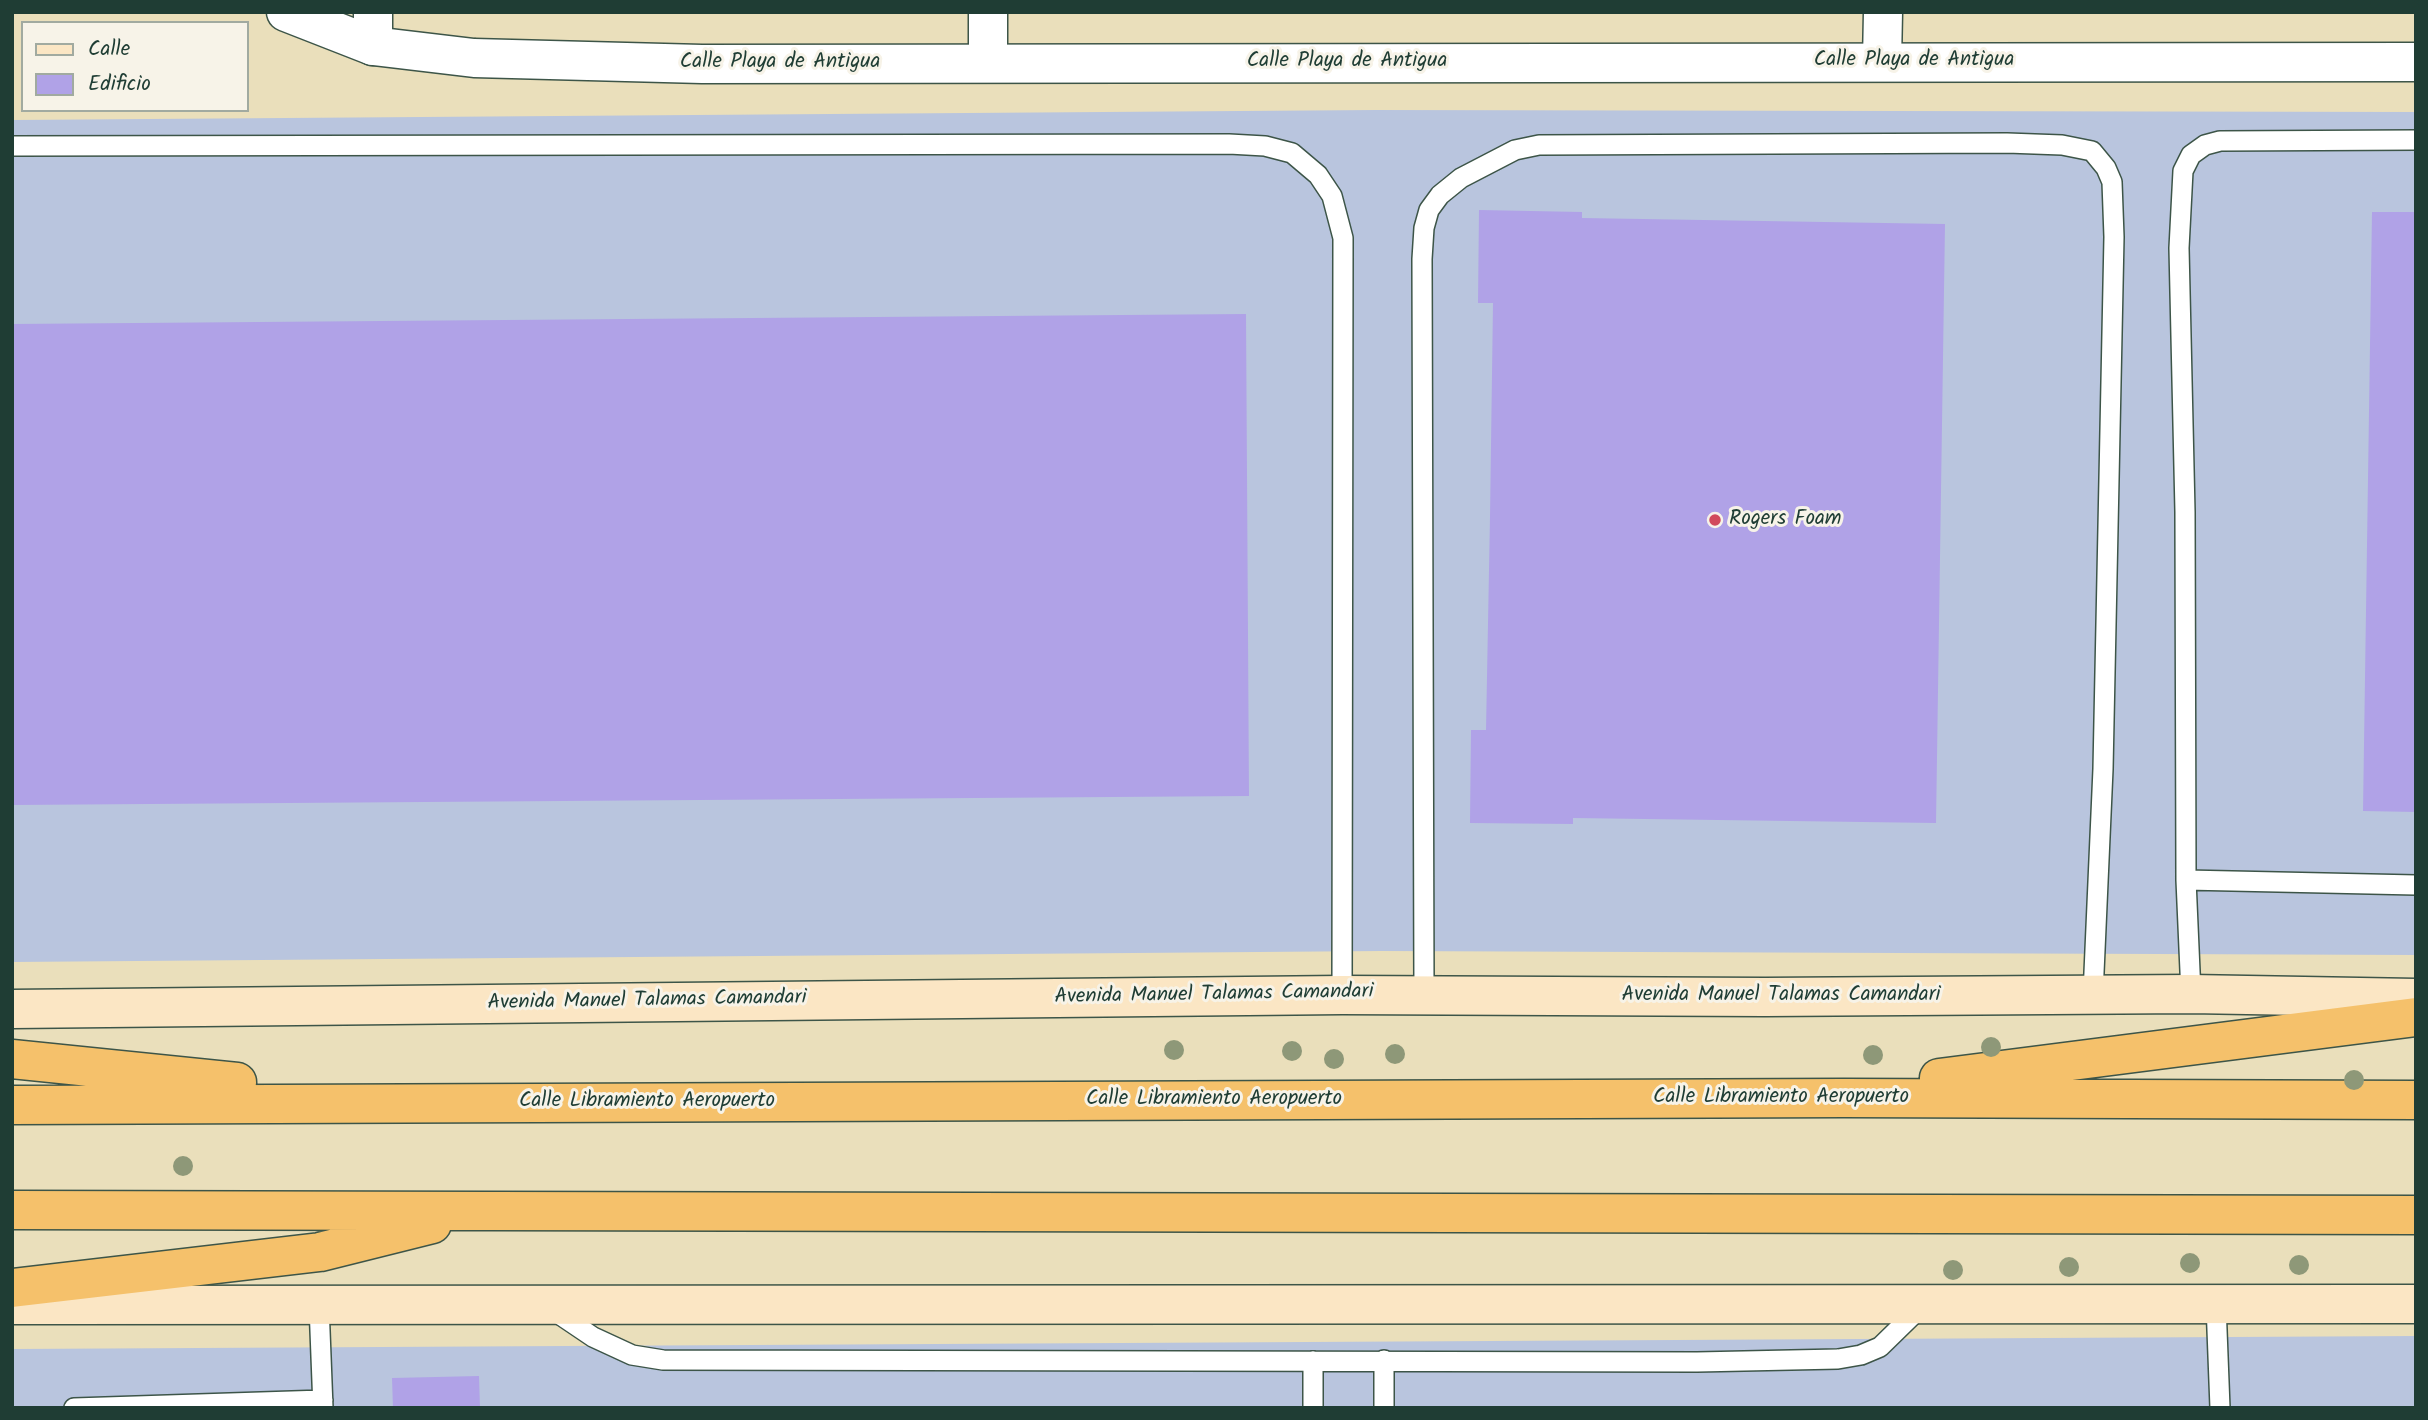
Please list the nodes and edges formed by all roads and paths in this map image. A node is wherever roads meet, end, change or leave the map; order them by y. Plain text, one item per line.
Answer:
1 (285, 12) edge
2 (988, 12) edge
3 (1883, 12) edge
4 (373, 29) edge
5 (1882, 61) junction
6 (2416, 62) edge
7 (988, 63) junction
8 (2416, 140) edge
9 (12, 146) edge
10 (2186, 880) junction
11 (2416, 885) edge
12 (1424, 994) junction
13 (2191, 994) junction
14 (1342, 995) junction
15 (2093, 995) junction
16 (2416, 998) edge
17 (12, 1009) edge
18 (2416, 1017) edge
19 (12, 1059) edge
20 (1781, 1098) junction
21 (2416, 1100) edge
22 (441, 1103) junction
23 (12, 1105) edge
24 (491, 1209) junction
25 (12, 1210) edge
26 (2416, 1215) edge
27 (12, 1288) edge
28 (1924, 1304) junction
29 (2216, 1304) junction
30 (2416, 1304) edge
31 (12, 1305) edge
32 (319, 1305) junction
33 (546, 1305) junction
34 (1384, 1360) junction
35 (1313, 1361) junction
36 (323, 1404) edge
37 (74, 1408) edge
38 (1313, 1408) edge
39 (1384, 1408) edge
40 (2220, 1408) edge

1 - 4 street, Calle Playa de Antigua
2 - 7 street
3 - 5 street
4 - 7 street, Calle Playa de Antigua
5 - 6 street, Calle Playa de Antigua
5 - 7 street, Calle Playa de Antigua
8 - 10 lane
9 - 14 lane
10 - 11 lane
10 - 13 lane
12 - 14 main road, Avenida Manuel Talamas Camandari
12 - 15 main road, Avenida Manuel Talamas Camandari
12 - 15 lane
13 - 15 main road, Avenida Manuel Talamas Camandari
13 - 16 main road, Avenida Manuel Talamas Camandari
14 - 17 main road, Avenida Manuel Talamas Camandari
18 - 20 highway
19 - 22 highway
20 - 21 highway, Calle Libramiento Aeropuerto
20 - 22 highway, Calle Libramiento Aeropuerto
22 - 23 highway, Calle Libramiento Aeropuerto
24 - 25 highway
24 - 26 highway
24 - 27 highway
28 - 29 main road
28 - 33 main road
28 - 34 lane
29 - 30 main road
29 - 40 lane
31 - 32 main road
32 - 33 main road
32 - 36 lane
33 - 35 lane
34 - 35 lane
34 - 39 lane
35 - 38 lane
36 - 37 lane

